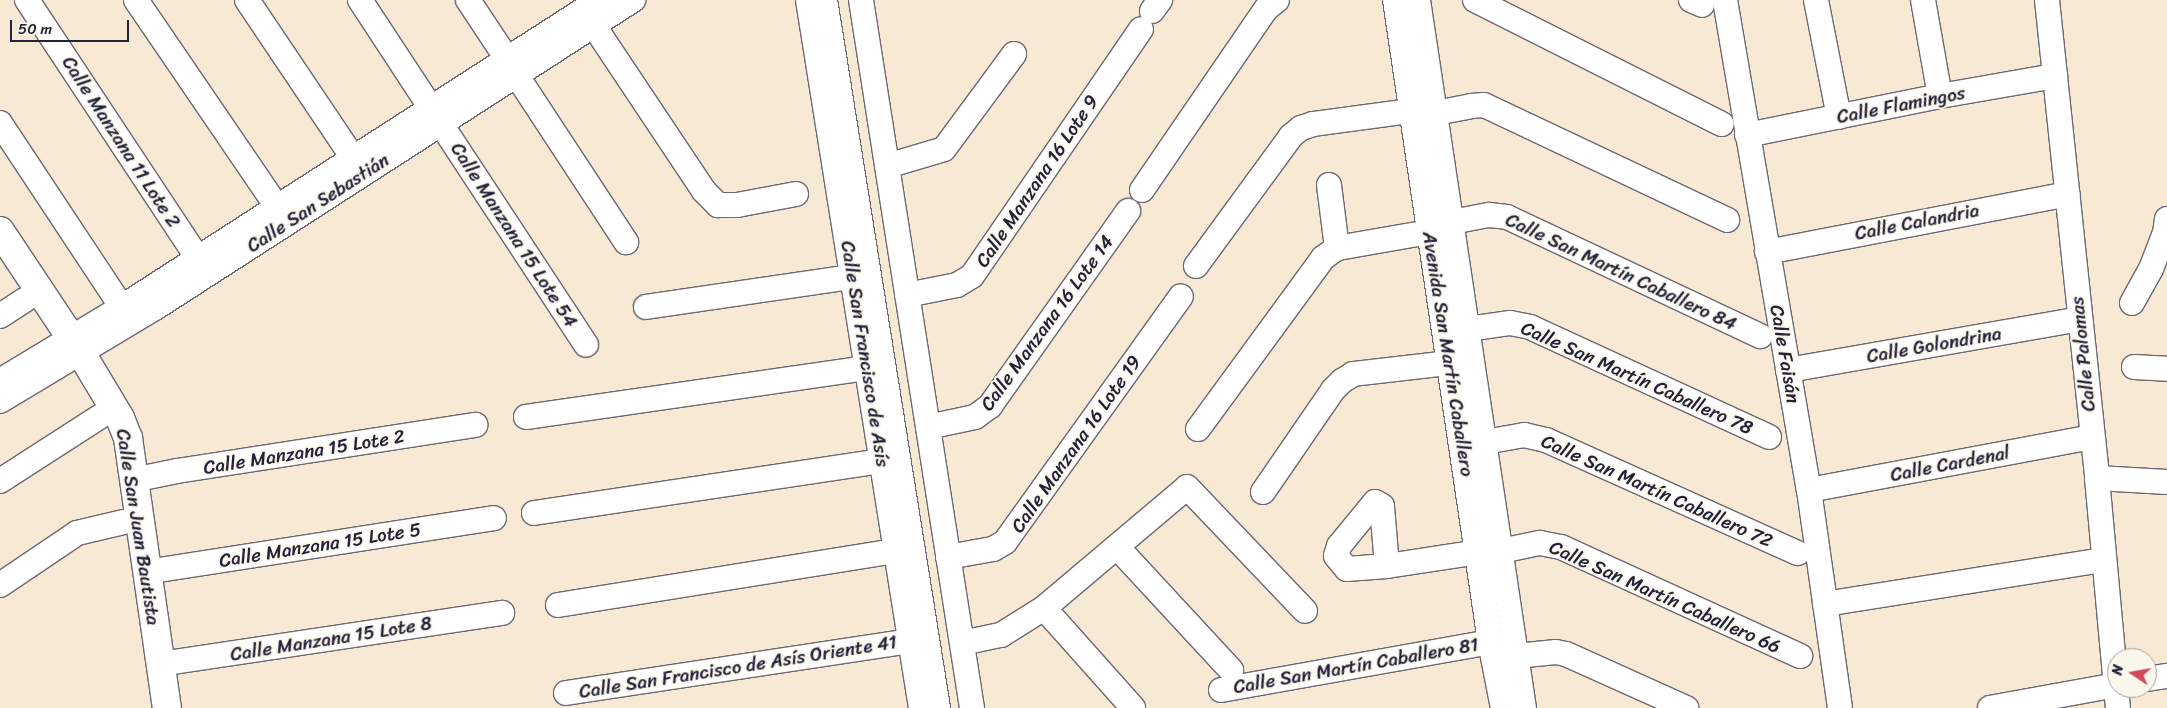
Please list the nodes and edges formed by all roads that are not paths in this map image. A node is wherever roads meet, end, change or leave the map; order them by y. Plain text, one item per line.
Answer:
1 (27, 0) edge
2 (136, 0) edge
3 (247, 0) edge
4 (360, 0) edge
5 (468, 0) edge
6 (633, 0) edge
7 (808, 0) edge
8 (823, 0) edge
9 (841, 0) edge
10 (861, 0) edge
11 (1277, 0) edge
12 (1395, 0) edge
13 (1418, 0) edge
14 (1475, 0) edge
15 (1725, 0) edge
16 (1816, 0) edge
17 (1924, 0) edge
18 (2047, 0) edge
19 (588, 9) edge
20 (1151, 13) edge
21 (1014, 54) dead end
22 (512, 67) junction
23 (2055, 76) junction
24 (1940, 96) junction
25 (1410, 111) junction
26 (1436, 113) junction
27 (436, 116) junction
28 (1839, 117) junction
29 (0, 123) edge
30 (1722, 124) dead end
31 (1747, 135) junction
32 (353, 158) junction
33 (887, 166) junction
34 (1329, 185) dead end
35 (1142, 190) dead end
36 (796, 194) dead end
37 (2067, 194) junction
38 (277, 207) junction
39 (1128, 212) dead end
40 (1727, 220) dead end
41 (1452, 222) junction
42 (2166, 228) edge
43 (0, 231) edge
44 (1429, 232) junction
45 (626, 242) dead end
46 (1337, 248) junction
47 (1767, 252) junction
48 (198, 258) junction
49 (0, 260) edge
50 (1196, 266) dead end
51 (852, 277) junction
52 (907, 295) junction
53 (1181, 296) dead end
54 (25, 300) junction
55 (2132, 303) dead end
56 (122, 307) junction
57 (646, 307) dead end
58 (0, 316) edge
59 (2080, 319) junction
60 (1468, 329) junction
61 (1444, 333) junction
62 (1760, 336) dead end
63 (586, 345) dead end
64 (68, 350) junction
65 (1448, 363) junction
66 (2134, 366) dead end
67 (867, 368) junction
68 (2167, 369) edge
69 (1788, 370) junction
70 (0, 381) edge
71 (0, 401) edge
72 (101, 416) junction
73 (526, 417) dead end
74 (475, 425) dead end
75 (928, 427) junction
76 (1198, 429) dead end
77 (2092, 437) junction
78 (1769, 438) dead end
79 (1485, 442) junction
80 (882, 461) junction
81 (2097, 478) junction
82 (133, 480) junction
83 (0, 481) edge
84 (2167, 482) edge
85 (1809, 490) junction
86 (1263, 492) dead end
87 (534, 513) dead end
88 (494, 518) dead end
89 (124, 522) junction
90 (1117, 547) junction
91 (896, 551) junction
92 (1489, 552) junction
93 (1798, 553) dead end
94 (948, 557) junction
95 (2104, 560) junction
96 (1387, 566) dead end
97 (146, 572) junction
98 (0, 584) edge
99 (1825, 604) junction
100 (558, 605) dead end
101 (1044, 608) junction
102 (1305, 611) dead end
103 (502, 613) dead end
104 (910, 641) junction
105 (1490, 642) junction
106 (962, 643) junction
107 (2113, 648) edge
108 (1516, 656) junction
109 (1800, 656) dead end
110 (160, 664) junction
111 (566, 693) dead end
112 (2107, 694) edge
113 (151, 708) edge
114 (167, 708) edge
115 (921, 708) edge
116 (936, 708) edge
117 (954, 708) edge
118 (972, 708) edge
119 (1133, 708) edge
120 (1504, 708) edge
121 (1524, 708) edge
122 (1686, 708) edge
123 (1840, 708) edge
124 (1990, 708) edge

1 - 48 street, Calle Manzana 11 Lote 2
2 - 38 street
3 - 32 street
4 - 27 street, Calle Manzana 15 Lote 54
5 - 22 street
6 - 19 street, Calle San Sebastián
7 - 51 street, Calle San Francisco de Asís
8 - 116 main road, Calle San Francisco de Asís
9 - 117 main road, Calle San Francisco de Asís
10 - 33 street
11 - 35 street
12 - 25 street, Avenida San Martín Caballero
13 - 26 street, Avenida San Martín Caballero
14 - 30 street
15 - 31 street, Calle Faisán
16 - 28 street
17 - 24 street
18 - 23 street, Calle Palomas
19 - 22 street, Calle San Sebastián
19 - 36 street
20 - 52 street, Calle Manzana 16 Lote 9
21 - 33 street
22 - 27 street, Calle San Sebastián
22 - 45 street
23 - 24 street, Calle Flamingos
23 - 37 street, Calle Palomas
24 - 28 street, Calle Flamingos
25 - 44 street, Avenida San Martín Caballero
25 - 50 street
26 - 40 street
26 - 41 street, Avenida San Martín Caballero
27 - 32 street, Calle San Sebastián
27 - 63 street, Calle Manzana 15 Lote 54
27 - 64 street, Calle San Sebastián
28 - 31 street, Calle Flamingos
29 - 56 street
31 - 47 street, Calle Faisán
32 - 38 street, Calle San Sebastián
33 - 52 street
34 - 46 street
37 - 47 street, Calle Calandria
37 - 59 street, Calle Palomas
38 - 48 street, Calle San Sebastián
39 - 75 street, Calle Manzana 16 Lote 14
41 - 60 street, Avenida San Martín Caballero
41 - 62 street, Calle San Martín Caballero 84
42 - 55 street
43 - 64 main road, Calle San Juan Bautista
44 - 46 street
44 - 61 street, Avenida San Martín Caballero
46 - 76 street
47 - 69 street, Calle Faisán
48 - 56 street, Calle San Sebastián
49 - 54 main road, Calle San Juan Bautista
51 - 57 street
51 - 67 street, Calle San Francisco de Asís
52 - 75 street
53 - 94 street, Calle Manzana 16 Lote 19
54 - 58 street
54 - 64 main road, Calle San Juan Bautista
56 - 64 street, Calle San Sebastián
59 - 69 street, Calle Golondrina
59 - 77 street, Calle Palomas
60 - 61 street, Calle San Martín Caballero 78
60 - 78 street, Calle San Martín Caballero 78
60 - 79 street, Avenida San Martín Caballero
61 - 65 street, Avenida San Martín Caballero
64 - 70 street, Calle San Sebastián
64 - 71 street, Calle San Sebastián
64 - 72 main road, Calle San Juan Bautista
64 - 82 main road, Calle San Juan Bautista
65 - 86 street
65 - 92 street, Avenida San Martín Caballero
66 - 68 street
67 - 73 street
67 - 80 street, Calle San Francisco de Asís
69 - 85 street, Calle Faisán
72 - 83 street
72 - 89 main road, Calle San Juan Bautista
74 - 82 street, Calle Manzana 15 Lote 2
75 - 94 street
77 - 81 street, Calle Palomas
77 - 85 street, Calle Cardenal
79 - 92 street, Avenida San Martín Caballero
79 - 93 street, Calle San Martín Caballero 72
80 - 87 street
80 - 91 street, Calle San Francisco de Asís
81 - 84 street
81 - 95 street, Calle Palomas
82 - 97 main road, Calle San Juan Bautista
85 - 99 street, Calle Faisán
88 - 97 street, Calle Manzana 15 Lote 5
89 - 98 street
89 - 113 main road, Calle San Juan Bautista
90 - 101 street
90 - 102 street
90 - 105 street, Calle San Martín Caballero 81
91 - 100 street
91 - 104 street, Calle San Francisco de Asís
92 - 96 street, Calle San Martín Caballero 66
92 - 105 street, Avenida San Martín Caballero
92 - 108 street, Avenida San Martín Caballero
92 - 109 street, Calle San Martín Caballero 66
94 - 106 street
95 - 99 street
95 - 107 street, Calle Palomas
97 - 110 main road, Calle San Juan Bautista
99 - 123 street, Calle Faisán
101 - 106 street
101 - 119 street
103 - 110 street, Calle Manzana 15 Lote 8
104 - 111 street, Calle San Francisco de Asís Oriente 41
104 - 115 street, Calle San Francisco de Asís
105 - 120 street, Avenida San Martín Caballero
106 - 118 street
108 - 121 street, Avenida San Martín Caballero
108 - 122 street
110 - 114 main road, Calle San Juan Bautista
112 - 124 street

